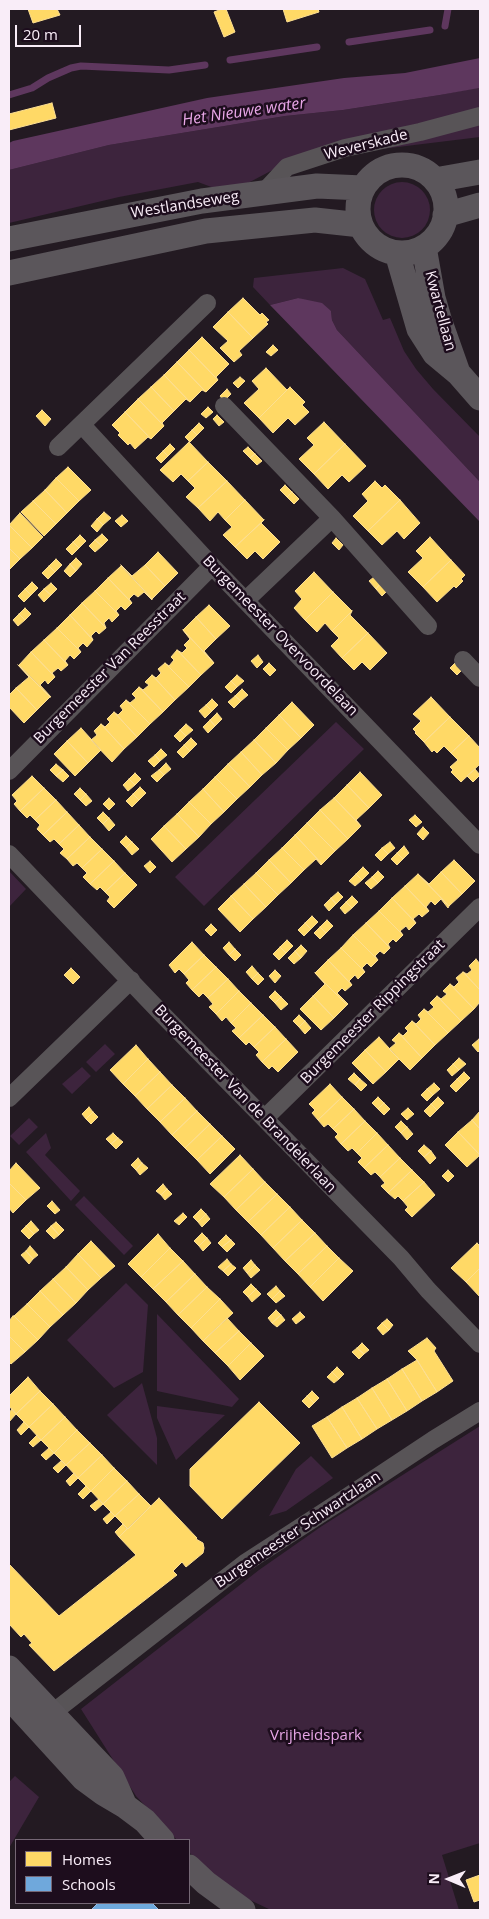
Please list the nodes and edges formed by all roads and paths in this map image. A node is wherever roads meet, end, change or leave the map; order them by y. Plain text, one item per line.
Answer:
1 (480, 116) edge
2 (480, 172) edge
3 (435, 180) junction
4 (363, 188) junction
5 (264, 193) junction
6 (480, 205) edge
7 (445, 215) junction
8 (361, 225) junction
9 (9, 239) edge
10 (424, 247) junction
11 (397, 253) junction
12 (9, 273) edge
13 (207, 303) dead end
14 (459, 374) junction
15 (480, 398) edge
16 (224, 406) dead end
17 (82, 425) junction
18 (58, 447) dead end
19 (332, 518) junction
20 (212, 566) junction
21 (246, 600) junction
22 (428, 626) dead end
23 (463, 660) dead end
24 (480, 678) edge
25 (9, 770) edge
26 (480, 845) edge
27 (9, 854) edge
28 (480, 906) edge
29 (131, 980) junction
30 (9, 1098) edge
31 (265, 1118) junction
32 (480, 1344) edge
33 (480, 1411) edge
34 (9, 1668) edge
35 (9, 1697) edge
36 (51, 1714) junction
37 (125, 1806) junction
38 (161, 1839) edge
39 (190, 1868) edge
40 (243, 1910) edge

1 - 5 street, Weverskade
2 - 3 main road
3 - 4 main road
3 - 7 main road
4 - 5 main road, Westlandseweg
4 - 8 main road
5 - 9 main road, Westlandseweg
6 - 7 main road
7 - 10 main road
8 - 11 main road
8 - 12 main road, Westlandseweg
10 - 11 main road
10 - 14 main road, Kwartellaan
11 - 14 main road, Kwartellaan
13 - 17 street
14 - 15 main road, Kwartellaan
16 - 19 street
17 - 18 street
17 - 20 street, Burgemeester Overvoordelaan
19 - 21 street
19 - 22 street
20 - 21 street, Burgemeester Overvoordelaan
20 - 25 street, Burgemeester Van Reesstraat
21 - 26 street, Burgemeester Overvoordelaan
23 - 24 street
27 - 29 street, Burgemeester Van de Brandelerlaan
28 - 31 street, Burgemeester Rippingstraat
29 - 30 street
29 - 31 street, Burgemeester Van de Brandelerlaan
31 - 32 street, Burgemeester Van de Brandelerlaan
33 - 36 street, Burgemeester Schwartzlaan
34 - 36 main road
35 - 37 main road
36 - 37 main road
37 - 38 main road
39 - 40 main road

